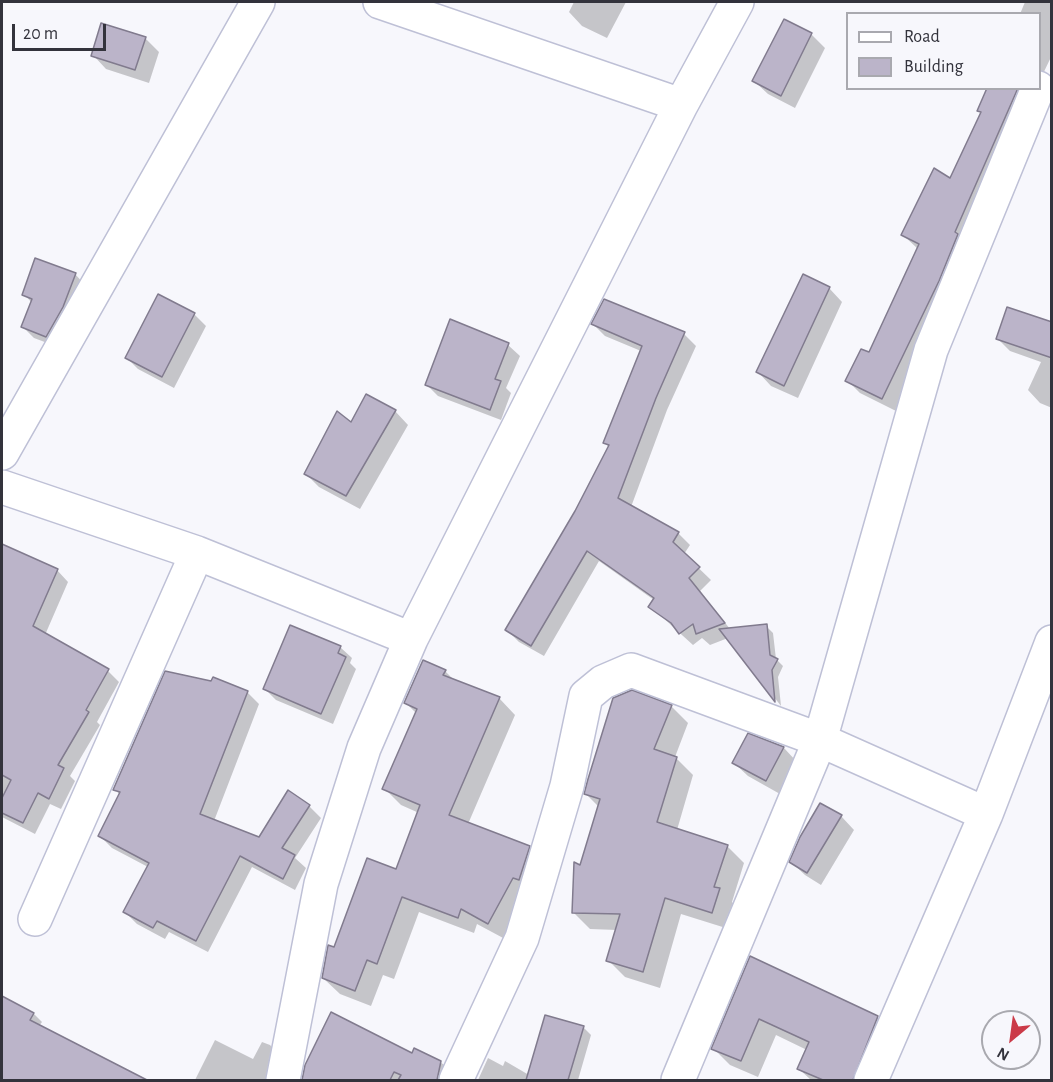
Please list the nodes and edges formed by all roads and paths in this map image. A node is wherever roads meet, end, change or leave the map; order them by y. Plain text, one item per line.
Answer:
1 (258, 2) edge
2 (380, 2) edge
3 (737, 2) edge
4 (1038, 90) edge
5 (681, 105) junction
6 (2, 453) edge
7 (2, 487) edge
8 (197, 553) junction
9 (411, 639) junction
10 (1052, 642) edge
11 (820, 740) junction
12 (986, 814) junction
13 (35, 919) dead end
14 (283, 1080) edge
15 (456, 1080) edge
16 (678, 1080) edge
17 (871, 1080) edge

1 - 6 street
2 - 5 street
3 - 5 street
4 - 11 street
5 - 9 street
7 - 8 street
8 - 9 street
8 - 13 street
9 - 14 street
10 - 12 street
11 - 12 street
11 - 15 street
11 - 16 street
12 - 17 street

